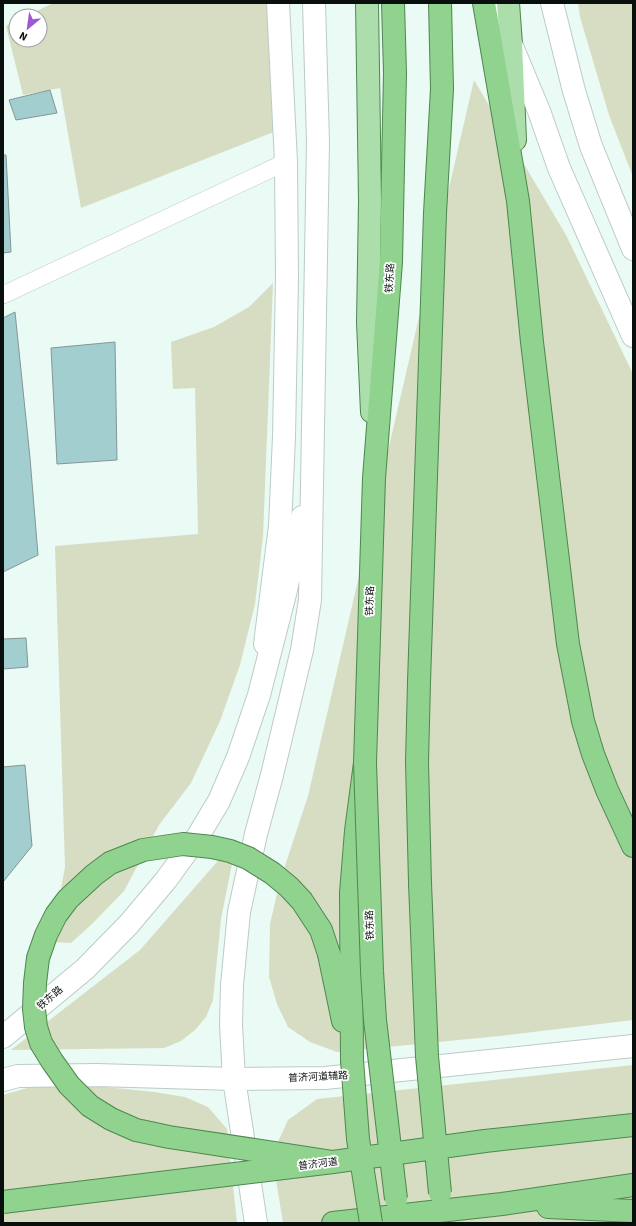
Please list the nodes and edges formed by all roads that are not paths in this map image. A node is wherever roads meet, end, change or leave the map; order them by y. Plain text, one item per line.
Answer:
1 (278, 3) edge
2 (314, 3) edge
3 (367, 3) edge
4 (393, 3) edge
5 (440, 3) edge
6 (484, 3) edge
7 (494, 3) edge
8 (508, 3) edge
9 (552, 3) edge
10 (511, 44) junction
11 (286, 162) junction
12 (518, 201) junction
13 (633, 249) edge
14 (3, 295) edge
15 (633, 336) edge
16 (312, 469) junction
17 (374, 478) junction
18 (259, 695) junction
19 (365, 763) junction
20 (633, 846) edge
21 (3, 1037) edge
22 (633, 1046) edge
23 (352, 1060) junction
24 (234, 1079) junction
25 (3, 1080) edge
26 (633, 1125) edge
27 (332, 1162) junction
28 (633, 1185) edge
29 (3, 1202) edge
30 (502, 1204) junction
31 (633, 1211) edge
32 (256, 1223) edge
33 (333, 1223) edge
34 (371, 1223) edge
35 (400, 1223) edge
36 (446, 1223) edge

1 - 11 street, 铁东路
2 - 16 street, 铁东路
3 - 17 main road
4 - 17 highway, 铁东路
5 - 36 highway, bridge
6 - 12 highway
7 - 10 street
8 - 10 main road
9 - 13 street
10 - 12 main road
10 - 15 street
11 - 14 street
11 - 18 street, 铁东路
12 - 20 highway
16 - 18 street, 铁东路
16 - 24 street, 铁东路
17 - 19 highway, 铁东路
18 - 21 street, 铁东路
19 - 23 highway, bridge
19 - 35 highway, 铁东路, bridge
22 - 24 street, 普济河道辅路
23 - 27 highway, bridge
23 - 34 highway, bridge
24 - 25 street, 普济河道辅路
24 - 32 street, 铁东路
26 - 27 highway, 普济河道, bridge
27 - 29 highway, 普济河道, bridge
28 - 30 highway
30 - 31 highway
30 - 33 highway

